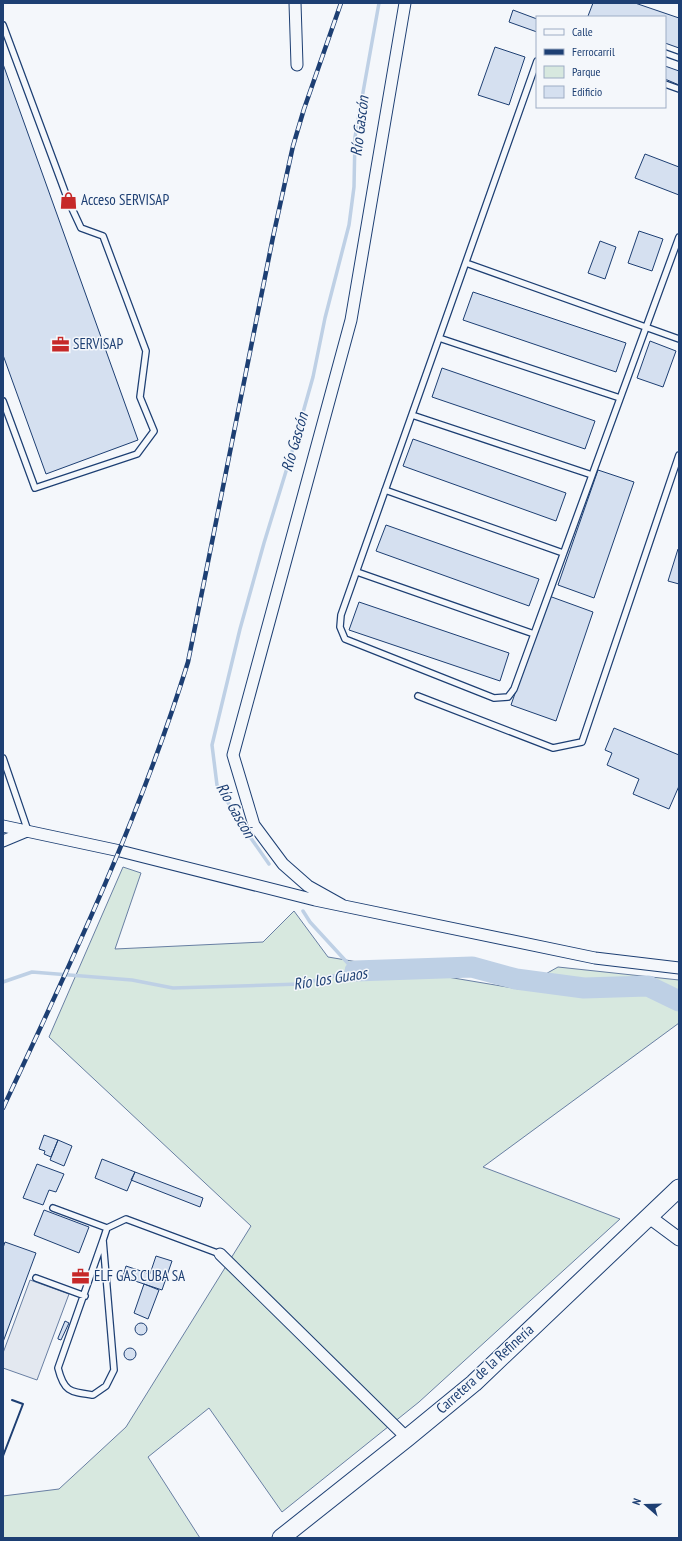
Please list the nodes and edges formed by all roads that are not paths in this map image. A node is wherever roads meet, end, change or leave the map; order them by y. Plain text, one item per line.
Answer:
1 (295, 3) edge
2 (404, 3) edge
3 (3, 25) edge
4 (666, 53) edge
5 (679, 58) edge
6 (536, 64) edge
7 (296, 65) dead end
8 (666, 84) edge
9 (679, 89) edge
10 (679, 237) edge
11 (466, 263) junction
12 (646, 327) junction
13 (439, 338) junction
14 (679, 339) edge
15 (620, 398) junction
16 (3, 401) edge
17 (412, 415) junction
18 (679, 455) edge
19 (592, 475) junction
20 (385, 490) junction
21 (564, 553) junction
22 (357, 572) junction
23 (534, 634) junction
24 (418, 696) dead end
25 (3, 758) edge
26 (3, 826) edge
27 (28, 831) junction
28 (3, 841) edge
29 (342, 905) junction
30 (679, 968) edge
31 (679, 1188) edge
32 (53, 1208) dead end
33 (648, 1216) junction
34 (108, 1228) junction
35 (679, 1239) edge
36 (103, 1240) junction
37 (220, 1254) joint
38 (36, 1278) dead end
39 (84, 1296) junction
40 (407, 1438) junction
41 (281, 1538) edge

1 - 7 street
2 - 29 street
3 - 16 lane
4 - 5 lane
6 - 11 lane
8 - 9 lane
10 - 12 lane
11 - 12 lane
11 - 13 lane
12 - 14 lane
12 - 15 lane
13 - 15 lane
13 - 17 lane
15 - 19 lane
17 - 19 lane
17 - 20 lane
18 - 24 lane
19 - 21 lane
20 - 21 lane
20 - 22 lane
21 - 23 lane
22 - 23 lane
22 - 23 lane
25 - 27 lane
26 - 27 street
27 - 28 street
27 - 29 street
29 - 30 street
31 - 33 main road, Carretera de la Refinería
32 - 34 lane
33 - 35 street
33 - 40 main road, Carretera de la Refinería
34 - 36 lane
34 - 37 lane
36 - 39 lane
36 - 39 lane
37 - 40 street
38 - 39 lane
40 - 41 main road, Carretera de la Refinería

